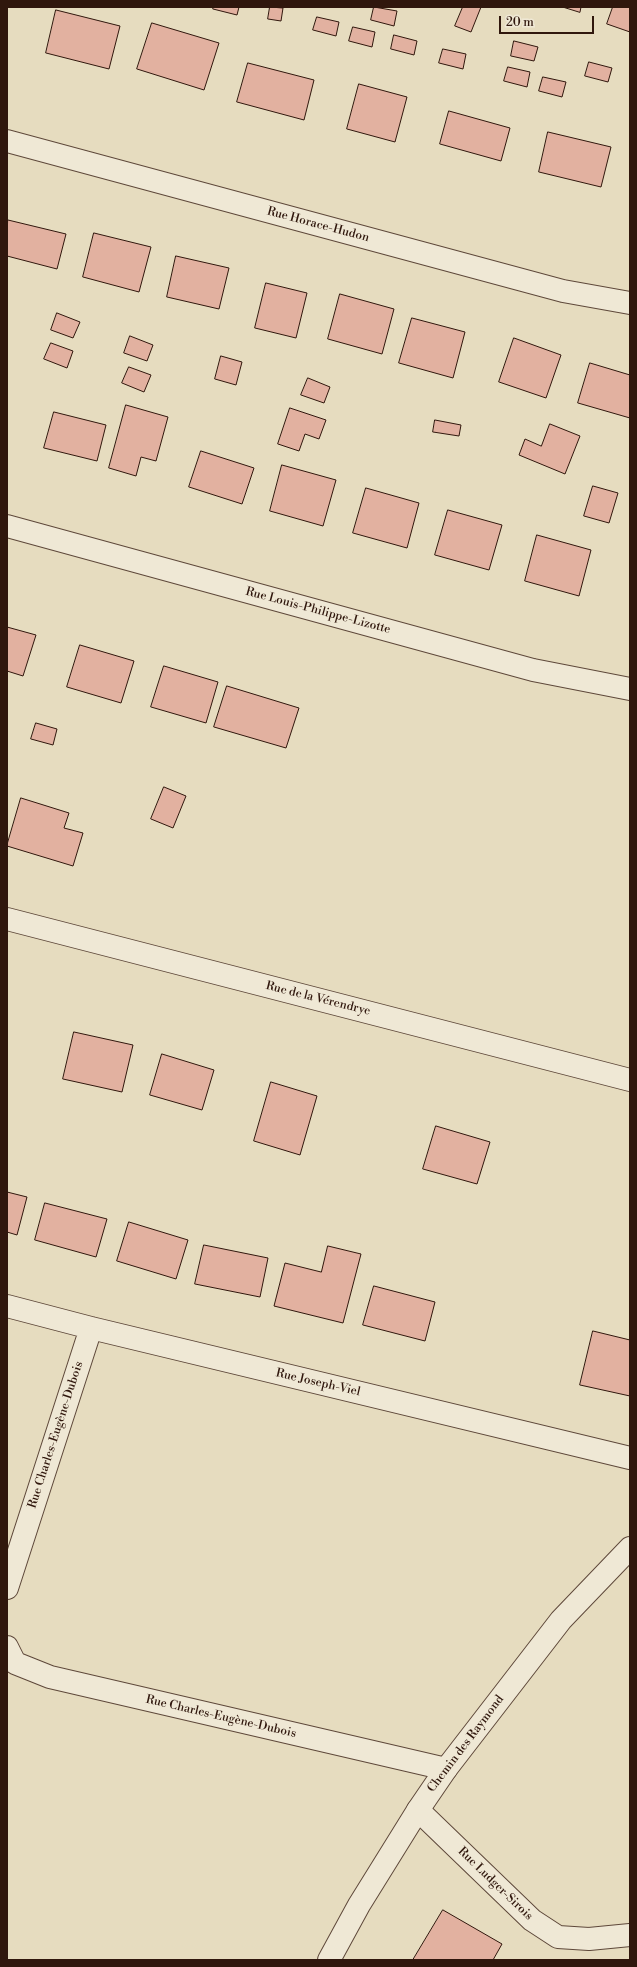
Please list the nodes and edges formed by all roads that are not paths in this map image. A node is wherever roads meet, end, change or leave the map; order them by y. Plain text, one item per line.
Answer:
1 (7, 141) edge
2 (630, 303) edge
3 (7, 526) edge
4 (630, 689) edge
5 (7, 919) edge
6 (630, 1080) edge
7 (7, 1306) edge
8 (91, 1328) junction
9 (630, 1458) edge
10 (630, 1548) edge
11 (7, 1588) edge
12 (7, 1647) edge
13 (446, 1769) junction
14 (418, 1810) junction
15 (630, 1935) edge
16 (329, 1960) edge

1 - 2 street, Rue Horace-Hudon
3 - 4 street, Rue Louis-Philippe-Lizotte
5 - 6 street, Rue de la Vérendrye
7 - 8 street, Rue Joseph-Viel
8 - 9 street, Rue Joseph-Viel
8 - 11 street, Rue Charles-Eugène-Dubois
10 - 13 street, Chemin des Raymond
12 - 13 street, Rue Charles-Eugène-Dubois
13 - 14 street, Chemin des Raymond
14 - 15 street, Rue Ludger-Sirois
14 - 16 street, Chemin des Raymond

